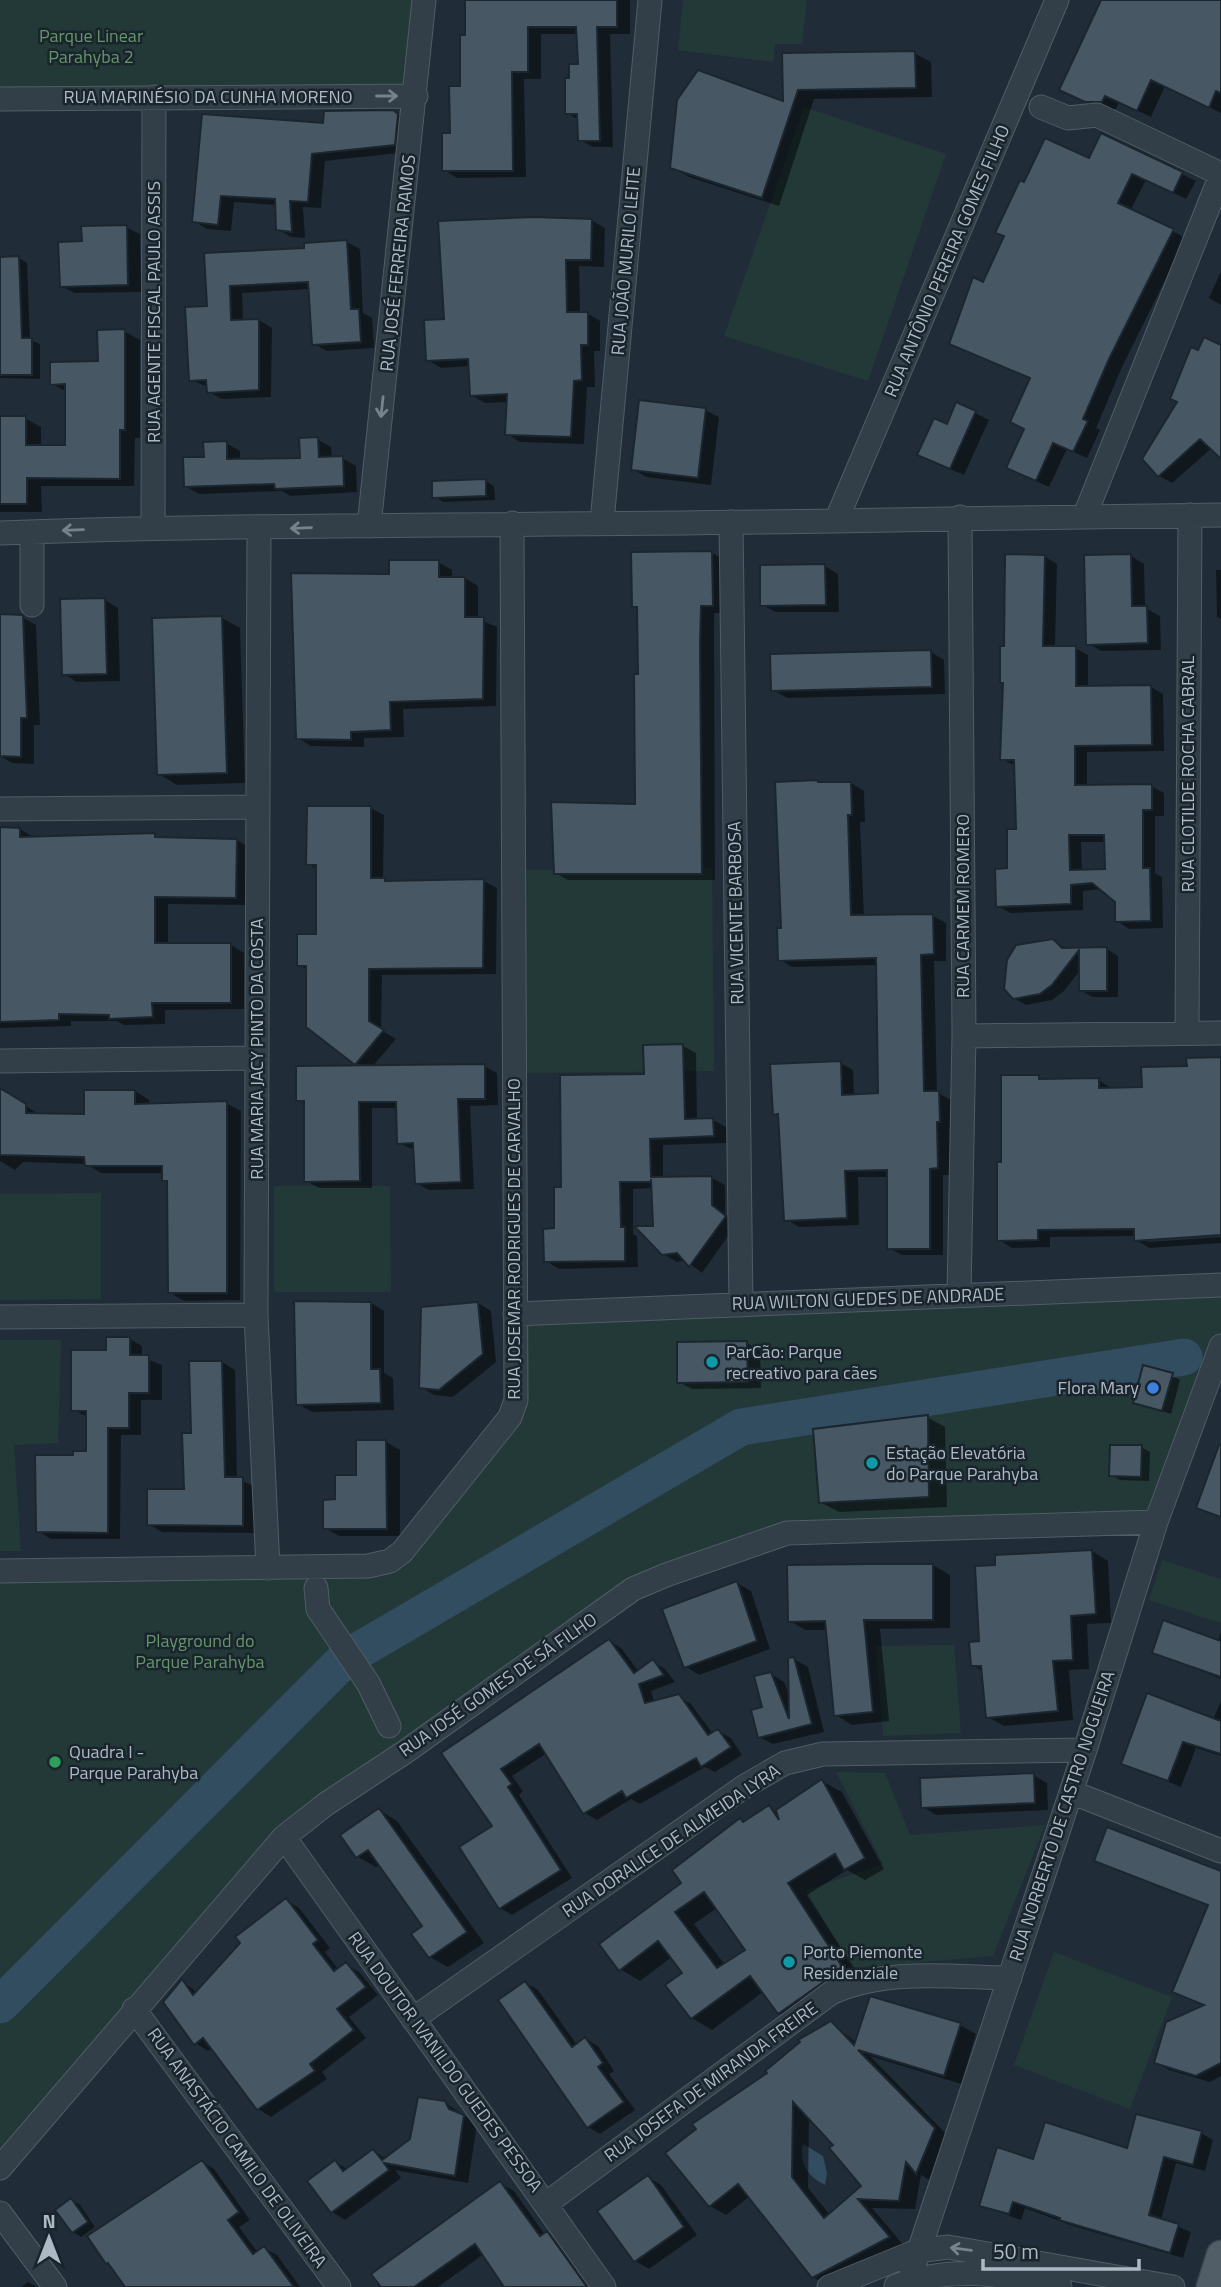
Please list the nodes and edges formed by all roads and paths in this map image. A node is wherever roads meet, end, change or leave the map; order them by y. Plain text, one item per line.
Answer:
1 (424, 0) edge
2 (650, 0) edge
3 (1057, 0) edge
4 (416, 96) junction
5 (154, 97) junction
6 (0, 99) edge
7 (1041, 107) dead end
8 (1221, 175) edge
9 (1085, 515) junction
10 (1190, 515) junction
11 (1221, 515) edge
12 (961, 517) junction
13 (836, 521) junction
14 (602, 522) junction
15 (731, 522) junction
16 (512, 523) junction
17 (369, 526) junction
18 (153, 527) junction
19 (258, 529) junction
20 (32, 532) junction
21 (0, 533) edge
22 (32, 605) dead end
23 (256, 807) junction
24 (0, 809) edge
25 (1187, 1033) junction
26 (1221, 1033) edge
27 (964, 1036) junction
28 (257, 1058) junction
29 (0, 1061) edge
30 (1221, 1285) edge
31 (959, 1295) junction
32 (741, 1305) junction
33 (515, 1314) junction
34 (256, 1315) junction
35 (0, 1317) edge
36 (1221, 1346) edge
37 (1216, 1375) edge
38 (1156, 1522) junction
39 (268, 1568) junction
40 (0, 1571) edge
41 (317, 1588) dead end
42 (389, 1726) dead end
43 (1085, 1750) junction
44 (1071, 1792) junction
45 (284, 1837) junction
46 (1221, 1851) edge
47 (1010, 1978) junction
48 (134, 2009) junction
49 (413, 2019) junction
50 (0, 2168) edge
51 (547, 2203) junction
52 (0, 2213) edge
53 (917, 2251) junction
54 (1221, 2256) edge
55 (903, 2285) edge
56 (55, 2287) edge
57 (339, 2287) edge
58 (604, 2287) edge
59 (830, 2287) edge
60 (1060, 2287) edge
61 (1173, 2287) edge
62 (1212, 2287) edge

1 - 4 street, RUA JOSÉ FERREIRA RAMOS
2 - 14 street, RUA JOÃO MURILO LEITE
3 - 13 street, RUA ANTÔNIO PEREIRA GOMES FILHO
5 -> 4 street, RUA MARINÉSIO DA CUNHA MORENO
4 -> 17 street, RUA JOSÉ FERREIRA RAMOS
5 - 6 street, RUA MARINÉSIO DA CUNHA MORENO
5 - 18 street, RUA AGENTE FISCAL PAULO ASSIS
7 - 8 street
8 - 9 street
9 - 10 street
9 - 12 street
10 - 11 street
10 - 25 street, RUA CLOTILDE ROCHA CABRAL
12 - 13 street
12 - 27 street, RUA CARMEM ROMERO
13 - 15 street
14 - 15 street
14 - 16 street
15 - 32 street, RUA VICENTE BARBOSA
16 - 17 street
16 - 33 street, RUA JOSEMAR RODRIGUES DE CARVALHO
17 -> 19 street
18 - 19 street
18 -> 20 street
19 - 23 street, RUA MARIA JACY PINTO DA COSTA
20 - 21 street
20 - 22 street
23 - 24 street
23 - 28 street, RUA MARIA JACY PINTO DA COSTA
25 - 26 street
25 - 27 street
27 - 31 street, RUA CARMEM ROMERO
28 - 29 street
28 - 34 street, RUA MARIA JACY PINTO DA COSTA
30 - 31 street, RUA WILTON GUEDES DE ANDRADE
31 - 32 street, RUA WILTON GUEDES DE ANDRADE
32 - 33 street, RUA WILTON GUEDES DE ANDRADE
33 - 39 street, RUA JOSEMAR RODRIGUES DE CARVALHO
34 - 35 street
34 - 39 street, RUA MARIA JACY PINTO DA COSTA
36 - 37 street, RUA NORBERTO DE CASTRO NOGUEIRA
37 - 38 street, RUA NORBERTO DE CASTRO NOGUEIRA
38 - 43 street, RUA NORBERTO DE CASTRO NOGUEIRA
38 - 45 street, RUA JOSÉ GOMES DE SÁ FILHO
39 - 40 street, RUA JOSEMAR RODRIGUES DE CARVALHO
41 - 42 street
43 - 44 street, RUA NORBERTO DE CASTRO NOGUEIRA
43 - 49 street, RUA DORALICE DE ALMEIDA LYRA
44 - 46 street
44 - 47 street, RUA NORBERTO DE CASTRO NOGUEIRA
45 - 48 street, RUA JOSÉ GOMES DE SÁ FILHO
45 - 49 street, RUA DOUTOR IVANILDO GUEDES PESSOA
47 - 51 street, RUA JOSEFA DE MIRANDA FREIRE
47 - 53 street, RUA NORBERTO DE CASTRO NOGUEIRA
48 - 50 street, RUA JOSÉ GOMES DE SÁ FILHO
48 - 57 street, RUA ANASTÁCIO CAMILO DE OLIVEIRA
49 - 51 street, RUA DOUTOR IVANILDO GUEDES PESSOA
51 - 58 street, RUA DOUTOR IVANILDO GUEDES PESSOA
52 - 56 street
53 - 55 street, RUA NORBERTO DE CASTRO NOGUEIRA
53 - 59 street
61 -> 53 street
54 - 62 main road
55 - 60 street

